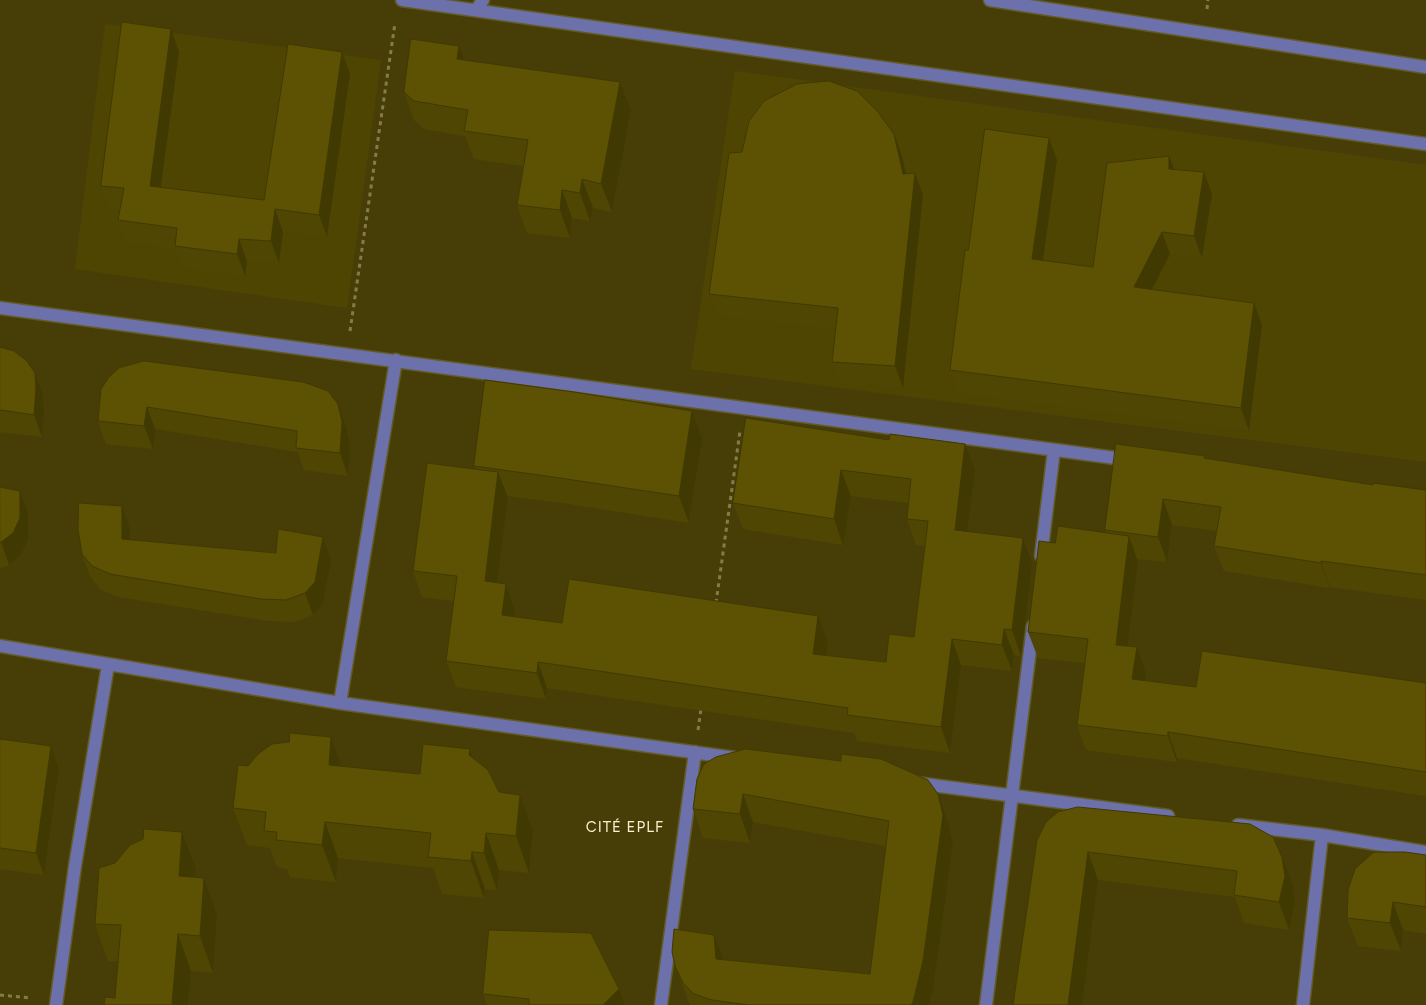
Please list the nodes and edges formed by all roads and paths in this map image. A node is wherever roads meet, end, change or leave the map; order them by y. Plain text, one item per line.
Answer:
1 (402, 0) edge
2 (990, 0) edge
3 (480, 5) edge
4 (396, 20) dead end
5 (1426, 67) edge
6 (1426, 144) edge
7 (0, 308) edge
8 (347, 354) junction
9 (396, 360) junction
10 (743, 407) junction
11 (1054, 450) junction
12 (1142, 462) edge
13 (1040, 568) edge
14 (715, 604) edge
15 (1034, 618) edge
16 (0, 646) edge
17 (108, 665) junction
18 (340, 703) junction
19 (702, 703) edge
20 (694, 752) junction
21 (743, 759) edge
22 (907, 782) edge
23 (1013, 796) junction
24 (1177, 817) edge
25 (1226, 823) edge
26 (1322, 835) junction
27 (1426, 852) edge
28 (56, 1005) edge
29 (661, 1005) edge
30 (986, 1005) edge
31 (1303, 1005) edge

1 - 3 street
2 - 5 street
3 - 6 street
4 - 8 path
7 - 8 street
8 - 9 street
9 - 10 street
9 - 18 street
10 - 11 street
10 - 14 path
11 - 12 street
11 - 13 street
15 - 23 street
16 - 17 street
17 - 18 street
17 - 28 street
18 - 20 street
19 - 20 path
20 - 21 street
20 - 29 street
22 - 23 street
23 - 24 street
23 - 30 street
25 - 26 street
26 - 27 street
26 - 31 street

